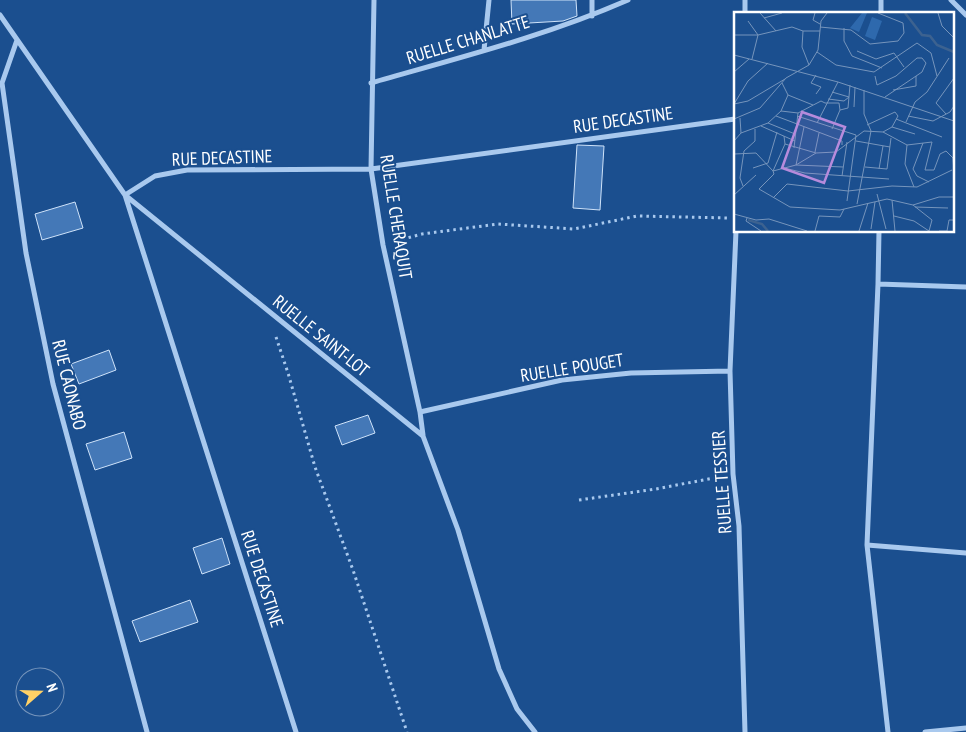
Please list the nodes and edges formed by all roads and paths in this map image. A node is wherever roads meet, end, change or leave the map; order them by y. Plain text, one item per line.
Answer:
1 (374, 0) edge
2 (489, 0) edge
3 (592, 0) edge
4 (628, 0) edge
5 (951, 0) edge
6 (0, 15) edge
7 (966, 15) edge
8 (592, 16) junction
9 (17, 40) junction
10 (484, 50) junction
11 (371, 83) junction
12 (734, 119) edge
13 (371, 169) junction
14 (126, 194) junction
15 (734, 218) edge
16 (736, 232) edge
17 (878, 232) edge
18 (383, 245) junction
19 (878, 284) junction
20 (966, 287) edge
21 (275, 336) dead end
22 (730, 371) junction
23 (420, 412) junction
24 (423, 436) junction
25 (733, 474) junction
26 (580, 500) dead end
27 (867, 545) junction
28 (966, 553) edge
29 (966, 728) edge
30 (147, 732) edge
31 (296, 732) edge
32 (407, 732) edge
33 (535, 732) edge
34 (745, 732) edge
35 (888, 732) edge
36 (925, 732) edge

1 - 11 street, RUELLE CHERAQUIT
2 - 10 street
3 - 8 street
4 - 8 street, RUELLE CHANLATTE
5 - 7 street
6 - 9 street, RUELLE SAINT-LOT
8 - 10 street, RUELLE CHANLATTE
9 - 14 street, RUELLE SAINT-LOT
9 - 30 street, RUE CAONABO
10 - 11 street, RUELLE CHANLATTE
11 - 13 street, RUELLE CHERAQUIT
12 - 13 street, RUE DECASTINE
13 - 14 street, RUE DECASTINE
13 - 18 street, RUELLE CHERAQUIT
14 - 24 street, RUELLE SAINT-LOT
14 - 31 street, RUE DECASTINE
15 - 18 path
16 - 22 street, RUELLE TESSIER
17 - 19 street
18 - 23 street, RUELLE CHERAQUIT
19 - 20 street
19 - 27 street
21 - 32 path
22 - 23 street, RUELLE POUGET
22 - 25 street, RUELLE TESSIER
23 - 24 street, RUELLE CHERAQUIT
24 - 33 street
25 - 26 path
25 - 34 street, RUELLE TESSIER
27 - 28 street
27 - 35 street
29 - 36 street

